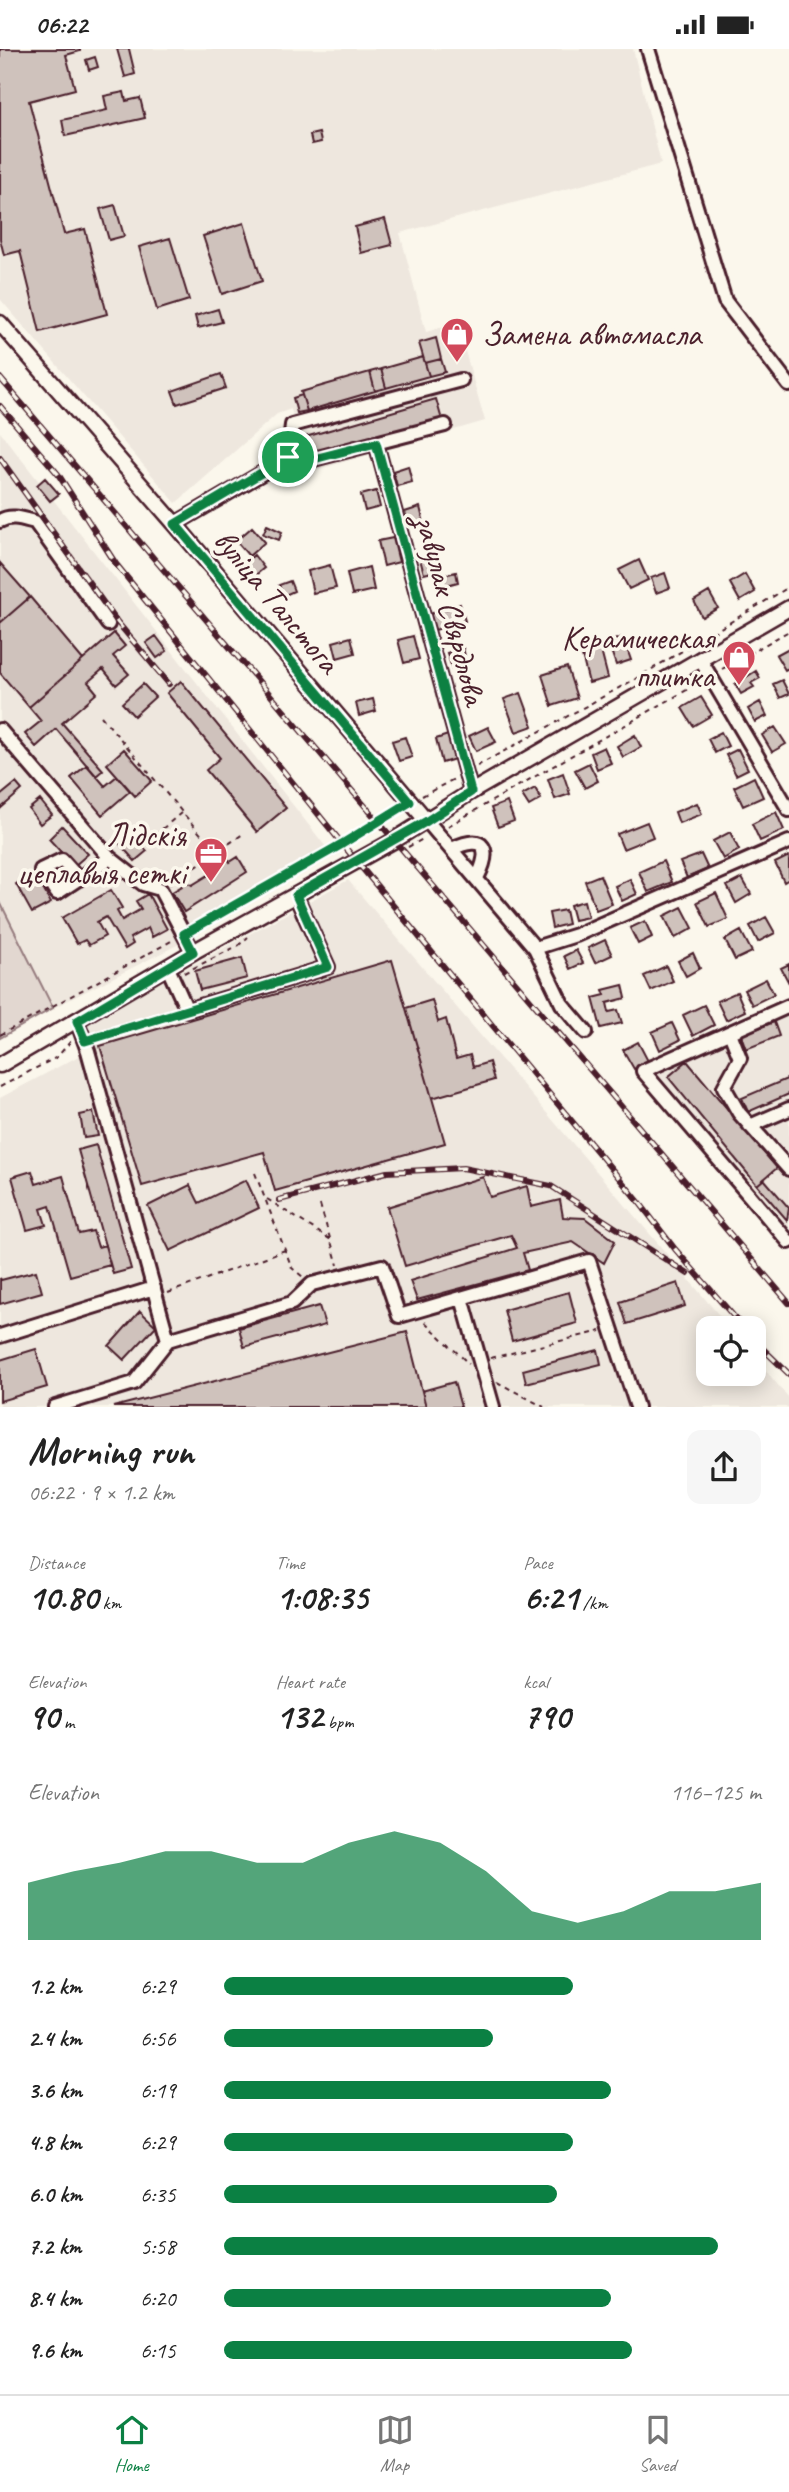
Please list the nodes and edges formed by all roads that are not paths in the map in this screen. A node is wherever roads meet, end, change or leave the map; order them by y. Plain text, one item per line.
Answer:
1 (648, 49) edge
2 (0, 323) edge
3 (461, 380) dead end
4 (789, 385) edge
5 (444, 425) dead end
6 (376, 443) junction
7 (288, 457) junction
8 (0, 521) edge
9 (175, 524) junction
10 (789, 608) edge
11 (108, 624) dead end
12 (700, 659) junction
13 (0, 730) edge
14 (471, 792) junction
15 (789, 810) edge
16 (427, 821) junction
17 (789, 842) edge
18 (452, 849) junction
19 (110, 858) junction
20 (477, 878) junction
21 (79, 879) dead end
22 (296, 895) junction
23 (535, 948) junction
24 (193, 952) junction
25 (168, 968) junction
26 (789, 1006) edge
27 (77, 1021) junction
28 (586, 1031) dead end
29 (730, 1033) junction
30 (0, 1065) edge
31 (789, 1109) edge
32 (750, 1126) junction
33 (789, 1169) edge
34 (789, 1242) edge
35 (155, 1292) junction
36 (462, 1298) junction
37 (0, 1336) edge
38 (168, 1340) junction
39 (55, 1407) edge
40 (493, 1407) edge
41 (637, 1407) edge

1 - 4 street
2 - 9 main road, вуліца Талстога
3 - 7 street
5 - 6 street
6 - 7 street
6 - 14 street, завулак Свярдлова
7 - 9 street
8 - 11 street
9 - 16 main road, вуліца Талстога
10 - 12 main road
12 - 14 main road
12 - 15 street
13 - 19 street
14 - 16 main road
16 - 18 street
16 - 22 main road
17 - 23 street
18 - 20 street
18 - 20 street
19 - 21 street
19 - 24 street
20 - 23 street
22 - 24 main road
22 - 25 street
23 - 28 street
24 - 25 main road
25 - 27 main road
26 - 29 street
27 - 30 main road
27 - 35 street
29 - 32 street
29 - 34 street
31 - 32 street
32 - 33 street
35 - 37 street
35 - 38 street
36 - 38 street
36 - 40 street
36 - 41 street
38 - 39 street

